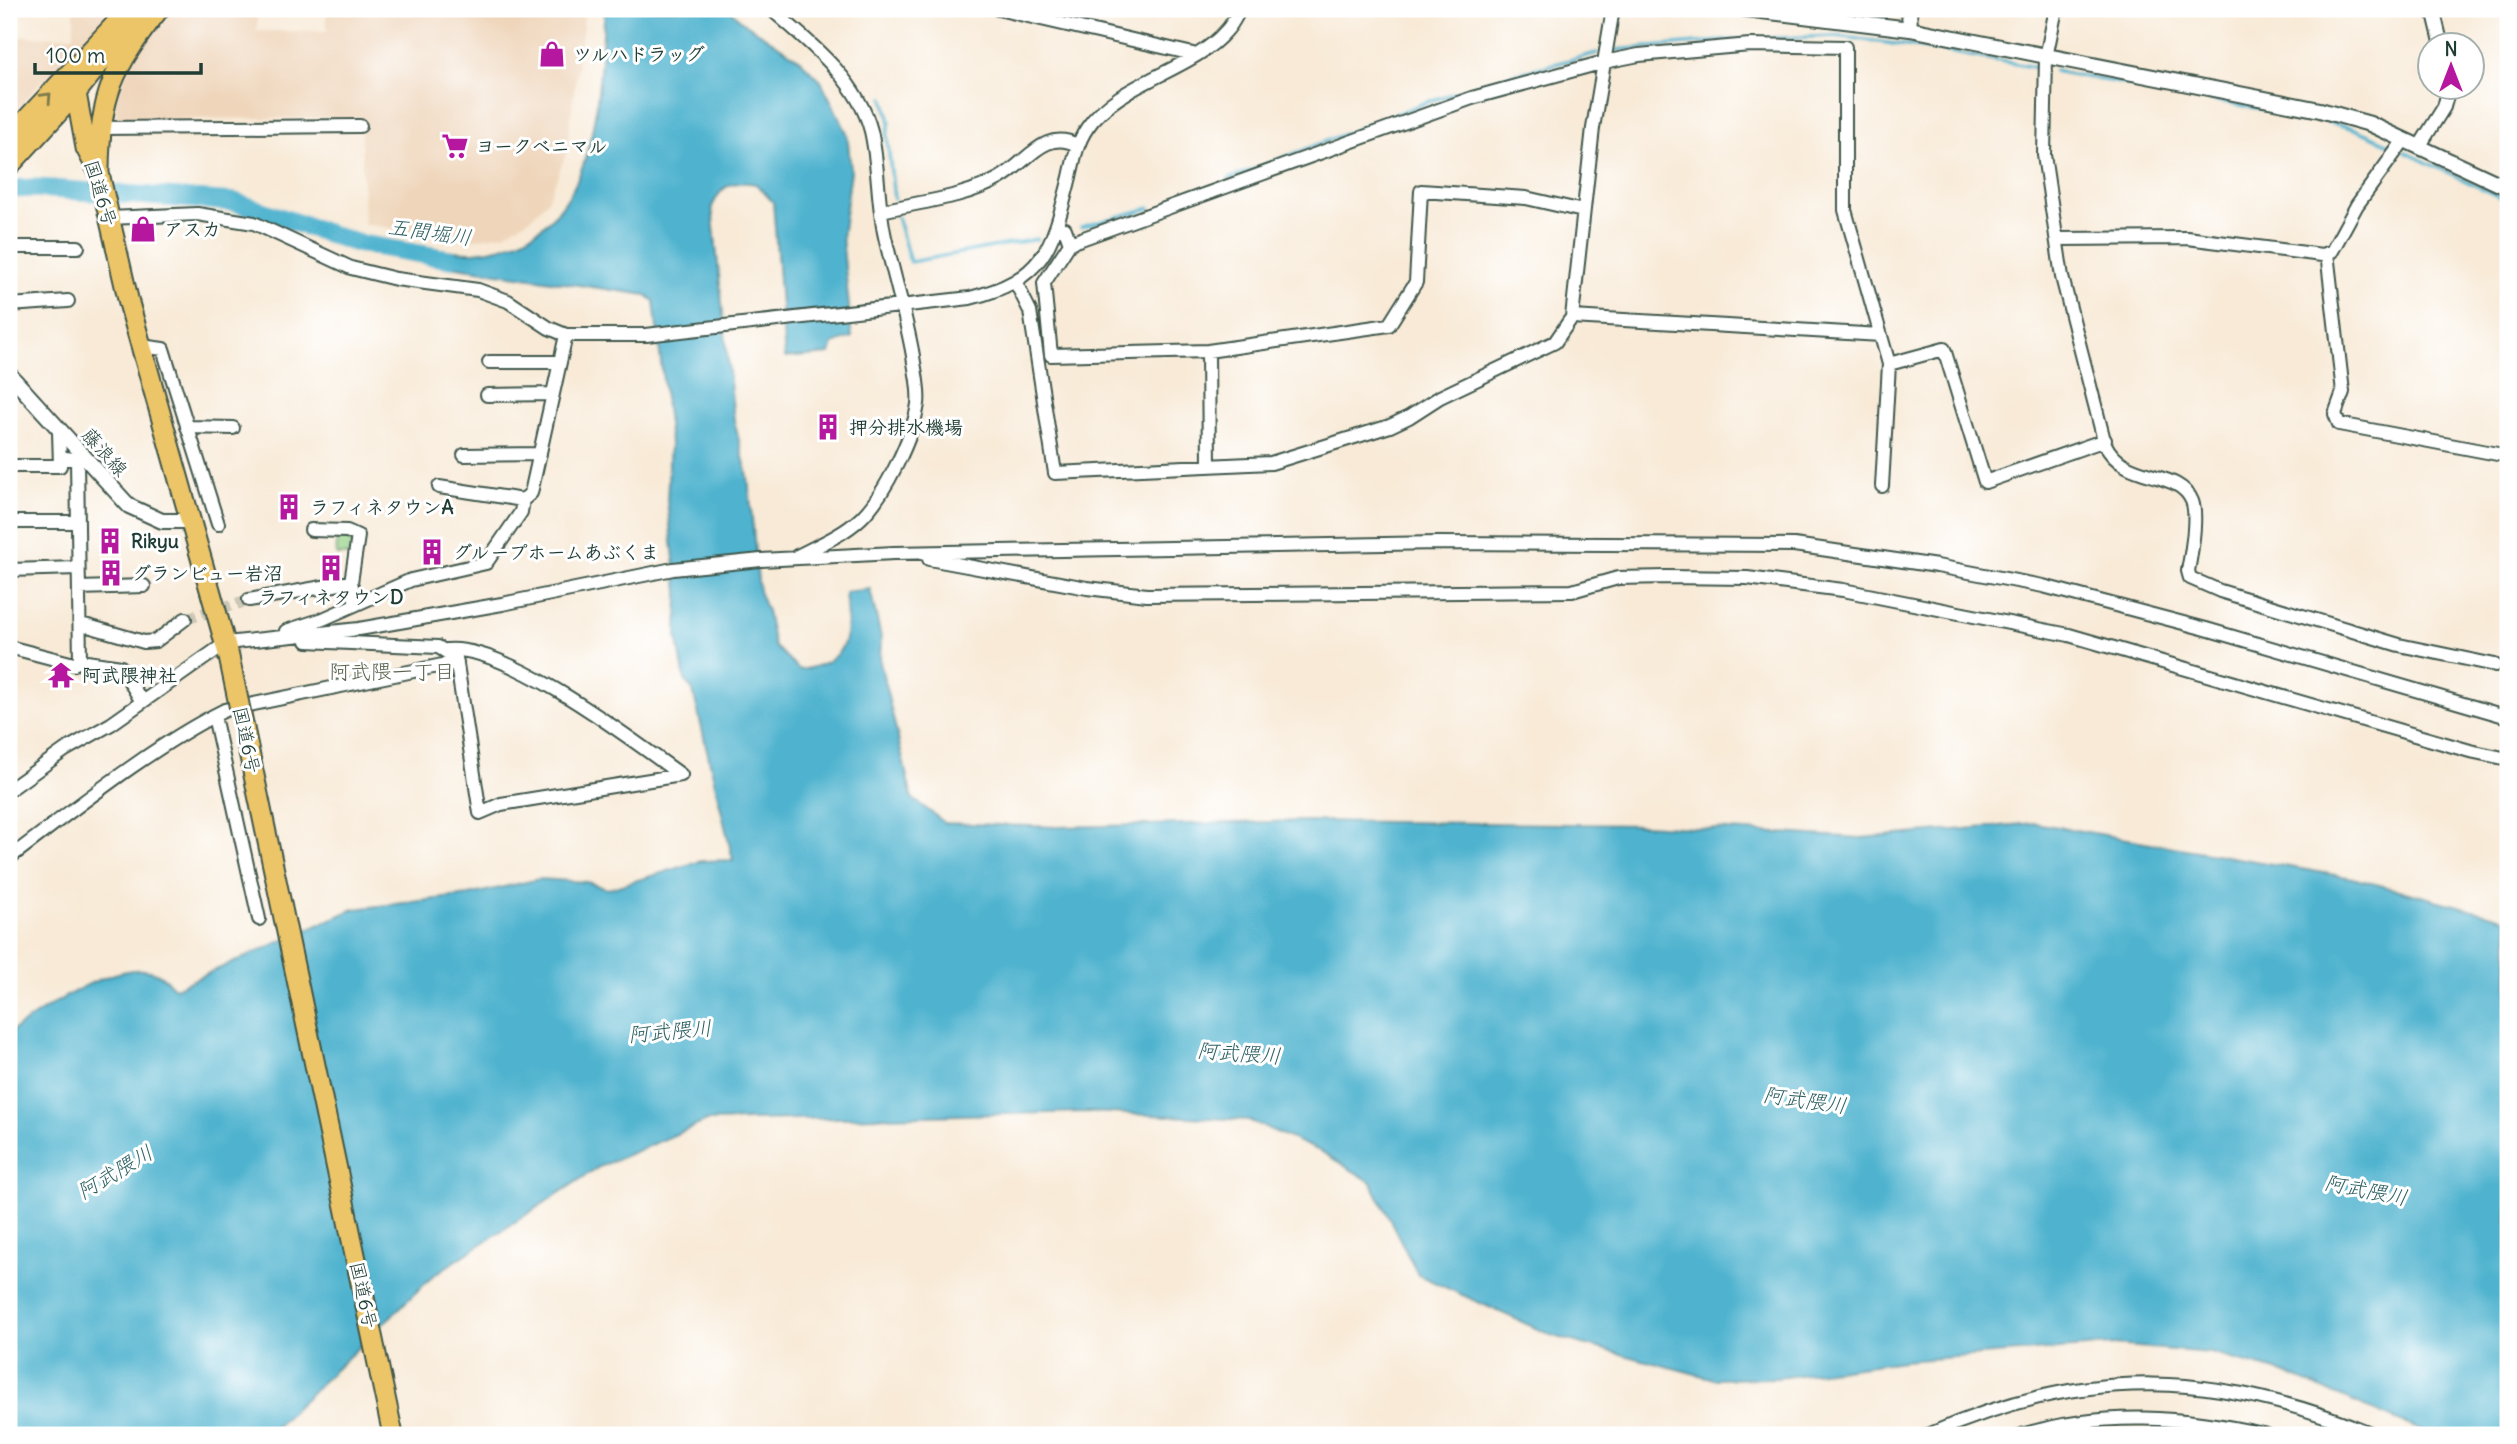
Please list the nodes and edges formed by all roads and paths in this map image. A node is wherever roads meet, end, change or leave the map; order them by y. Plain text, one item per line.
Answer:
1 (129, 9) edge
2 (143, 9) edge
3 (159, 9) edge
4 (771, 9) edge
5 (998, 9) edge
6 (1240, 9) edge
7 (1614, 9) edge
8 (1745, 9) edge
9 (1909, 9) edge
10 (2056, 9) edge
11 (2433, 9) edge
12 (1910, 29) junction
13 (2438, 32) edge
14 (1193, 54) junction
15 (86, 55) junction
16 (2046, 57) junction
17 (1604, 62) junction
18 (75, 94) junction
19 (2445, 102) edge
20 (359, 126) dead end
21 (100, 128) junction
22 (40, 133) junction
23 (10, 136) edge
24 (2404, 140) junction
25 (1077, 145) junction
26 (2419, 147) junction
27 (86, 148) junction
28 (9, 166) edge
29 (99, 173) junction
30 (2508, 188) edge
31 (881, 211) junction
32 (1583, 211) junction
33 (108, 212) junction
34 (1056, 229) junction
35 (2058, 239) junction
36 (1070, 243) junction
37 (9, 247) edge
38 (78, 247) dead end
39 (2327, 253) junction
40 (1016, 283) junction
41 (68, 301) dead end
42 (9, 305) edge
43 (900, 308) junction
44 (1572, 317) junction
45 (566, 335) junction
46 (1881, 335) junction
47 (141, 346) junction
48 (1208, 351) junction
49 (489, 362) dead end
50 (560, 362) junction
51 (1889, 364) junction
52 (9, 374) edge
53 (487, 394) dead end
54 (553, 394) junction
55 (187, 427) junction
56 (233, 428) dead end
57 (59, 431) junction
58 (2105, 440) junction
59 (540, 454) junction
60 (464, 455) dead end
61 (2508, 456) edge
62 (60, 457) junction
63 (9, 466) edge
64 (1209, 466) junction
65 (439, 486) dead end
66 (1882, 486) dead end
67 (523, 500) junction
68 (191, 521) junction
69 (9, 522) edge
70 (78, 522) junction
71 (218, 524) dead end
72 (311, 530) dead end
73 (894, 554) junction
74 (792, 558) junction
75 (78, 568) junction
76 (9, 570) edge
77 (351, 582) junction
78 (144, 586) dead end
79 (79, 588) junction
80 (250, 600) tunnel mouth
81 (356, 604) junction
82 (185, 620) tunnel mouth
83 (81, 624) junction
84 (261, 639) junction
85 (9, 647) edge
86 (228, 650) junction
87 (447, 650) junction
88 (80, 661) junction
89 (457, 662) junction
90 (2495, 665) dead end
91 (142, 702) junction
92 (214, 716) junction
93 (2508, 716) edge
94 (2508, 758) edge
95 (9, 790) edge
96 (9, 859) edge
97 (258, 919) dead end
98 (393, 1435) edge
99 (1928, 1435) edge
100 (2022, 1435) edge
101 (2267, 1435) edge
102 (2375, 1435) edge

1 - 15 highway
2 - 18 highway
3 - 21 highway
4 - 31 street
5 - 14 street
6 - 14 street
7 - 17 street
8 - 12 street
9 - 12 street
10 - 16 street
11 - 13 street
12 - 16 street
14 - 25 street
15 - 18 highway, 国道6号
23 -> 15 highway
16 - 24 street
16 - 35 street
17 - 32 street
17 - 36 street
17 - 46 street
18 - 22 highway
18 - 27 highway, 国道6号
19 - 26 street
20 - 21 street
21 - 29 highway
22 - 27 highway
22 - 28 highway
24 - 26 street
24 - 39 street
25 - 31 street
25 - 34 street
26 - 30 street
27 - 29 highway, 国道6号
29 - 33 highway, 国道6号
31 - 43 street
32 - 44 street
32 - 48 street
33 - 45 street
33 - 47 highway, 国道6号
34 - 36 street
34 - 40 street
35 - 39 street
35 - 58 street
36 - 48 street
37 - 38 street
39 - 61 street
40 - 43 street
40 - 64 street
41 - 42 street
43 - 45 street
43 - 74 street
44 - 46 street
44 - 64 street
45 - 50 street
46 - 51 street
47 - 55 street
47 - 68 highway, 国道6号
48 - 64 street
49 - 50 street
50 - 54 street
51 - 58 street
51 - 66 street
52 - 57 street, 藤浪線
53 - 54 street
54 - 59 street
55 - 56 street
55 - 71 street
57 - 62 street
57 - 68 street, 藤浪線
58 - 90 street
59 - 60 street
59 - 67 street
62 - 63 street
62 - 70 street
65 - 67 street
67 - 81 street
68 - 86 highway, 国道6号
69 - 70 street
70 - 75 street
72 - 77 street
73 - 74 street
73 - 93 street
73 - 94 street
74 - 84 street
75 - 76 street
75 - 79 street
77 - 80 street
77 - 81 street
78 - 79 street
79 - 83 street
81 - 84 street
82 - 83 street
83 - 88 street
84 - 86 street
84 - 87 street
85 - 88 street
86 - 91 street
86 - 98 highway, 国道6号, bridge
87 - 89 street
87 - 89 street
88 - 91 street
89 - 92 street
91 - 95 street
92 - 96 street
92 - 97 street
99 - 102 street
100 - 101 street

